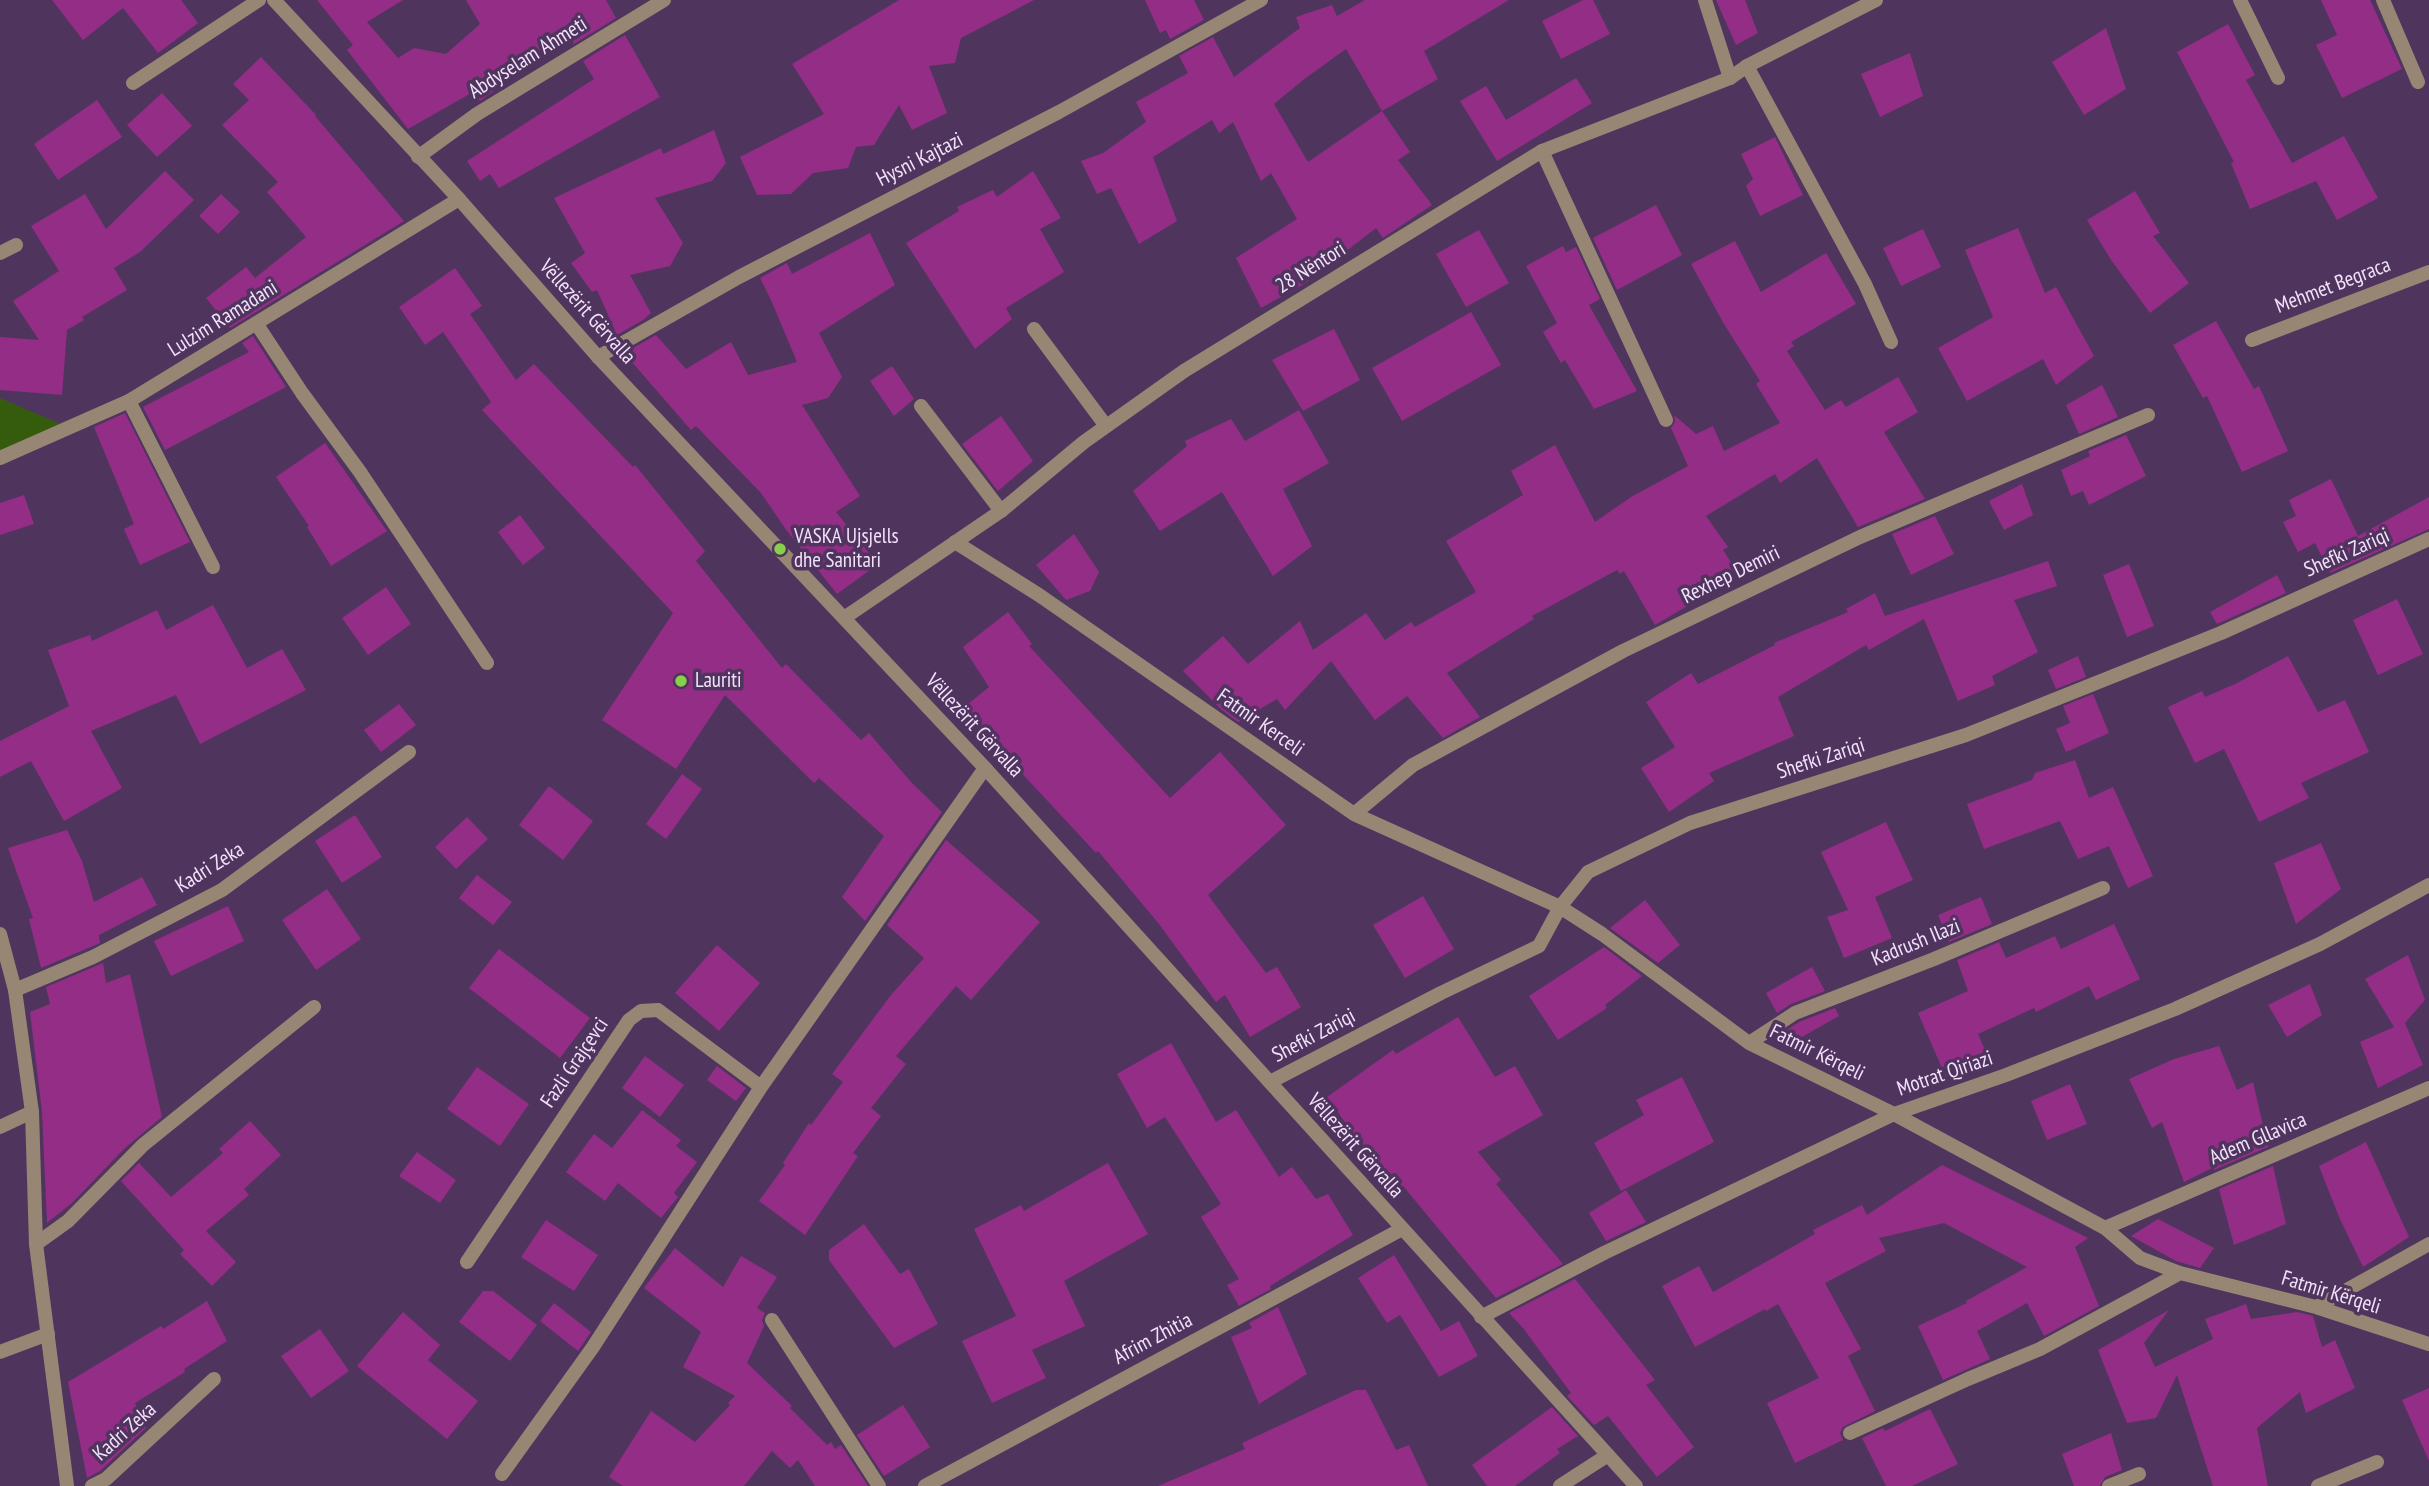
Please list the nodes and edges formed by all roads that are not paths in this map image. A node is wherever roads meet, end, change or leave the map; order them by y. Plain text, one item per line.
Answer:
1 (260, 0) edge
2 (274, 0) edge
3 (664, 0) edge
4 (1261, 0) edge
5 (1704, 0) edge
6 (1876, 0) edge
7 (2240, 0) edge
8 (2383, 0) edge
9 (1747, 65) junction
10 (1730, 78) junction
11 (2278, 78) dead end
12 (2418, 82) dead end
13 (133, 83) dead end
14 (1542, 151) junction
15 (418, 157) junction
16 (459, 199) junction
17 (16, 245) dead end
18 (0, 253) edge
19 (2429, 272) edge
20 (256, 323) junction
21 (1034, 329) dead end
22 (2252, 340) dead end
23 (1891, 342) dead end
24 (598, 357) junction
25 (129, 401) junction
26 (921, 405) dead end
27 (2148, 415) dead end
28 (1666, 420) dead end
29 (1106, 426) junction
30 (0, 458) edge
31 (1001, 511) junction
32 (2429, 539) edge
33 (955, 542) junction
34 (213, 567) dead end
35 (844, 618) junction
36 (487, 663) dead end
37 (409, 752) dead end
38 (985, 768) junction
39 (1354, 814) junction
40 (2429, 885) edge
41 (2103, 888) dead end
42 (1560, 907) junction
43 (0, 934) edge
44 (4, 970) edge
45 (15, 990) junction
46 (314, 1007) dead end
47 (1749, 1043) junction
48 (1270, 1082) junction
49 (761, 1087) junction
50 (2429, 1088) edge
51 (32, 1112) junction
52 (1894, 1114) junction
53 (0, 1127) edge
54 (2105, 1228) junction
55 (1402, 1229) junction
56 (36, 1244) junction
57 (2429, 1244) edge
58 (467, 1262) dead end
59 (2180, 1273) junction
60 (2316, 1307) junction
61 (1481, 1317) junction
62 (772, 1320) dead end
63 (48, 1334) junction
64 (2429, 1344) edge
65 (0, 1352) edge
66 (214, 1379) dead end
67 (1850, 1433) dead end
68 (1608, 1455) junction
69 (2377, 1462) dead end
70 (502, 1474) dead end
71 (2139, 1474) dead end
72 (67, 1486) edge
73 (92, 1486) edge
74 (879, 1486) edge
75 (925, 1486) edge
76 (1560, 1486) edge
77 (1636, 1486) edge
78 (2109, 1486) edge
79 (2318, 1486) edge

1 - 13 street
2 - 15 street, Vëllezërit Gërvalla
3 - 15 street, Abdyselam Ahmeti
4 - 24 street, Hysni Kajtazi
5 - 10 street
6 - 9 street, 28 Nëntori
7 - 11 street
8 - 12 street
9 - 10 street, 28 Nëntori
9 - 23 street
10 - 14 street, 28 Nëntori
14 - 28 street
14 - 29 street, 28 Nëntori
15 - 16 street, Vëllezërit Gërvalla
16 - 20 street, Lulzim Ramadani
16 - 24 street, Vëllezërit Gërvalla
17 - 18 street
19 - 22 street, Mehmet Begraca
20 - 25 street, Lulzim Ramadani
20 - 36 street
21 - 29 street
24 - 35 street, Vëllezërit Gërvalla
25 - 30 street, Lulzim Ramadani
25 - 34 street
26 - 31 street
27 - 39 street, Rexhep Demiri
29 - 31 street, 28 Nëntori
31 - 33 street, 28 Nëntori
32 - 42 street, Shefki Zariqi
33 - 35 street, 28 Nëntori
33 - 39 street, Fatmir Kerceli
35 - 38 street, Vëllezërit Gërvalla
37 - 45 street, Kadri Zeka
38 - 48 street, Vëllezërit Gërvalla
38 - 49 street
39 - 42 street, Fatmir Kerceli
40 - 52 street, Motrat Qiriazi
41 - 47 street, Kadrush Ilazi
42 - 47 street, Fatmir Kërqeli
42 - 48 street, Shefki Zariqi
43 - 44 street, Kadri Zeka
44 - 45 street, Kadri Zeka
45 - 51 street, Kadri Zeka
46 - 56 street
47 - 52 street, Fatmir Kërqeli
48 - 55 street, Vëllezërit Gërvalla
49 - 58 street, Fazli Grajçevci
49 - 70 street
50 - 54 street, Adem Gllavica
51 - 53 street
51 - 56 street, Kadri Zeka
52 - 54 street, Fatmir Kërqeli
52 - 61 street, Motrat Qiriazi
54 - 59 street, Fatmir Kërqeli
55 - 61 street, Vëllezërit Gërvalla
55 - 75 street, Afrim Zhitia
56 - 63 street, Kadri Zeka
57 - 60 street
59 - 60 street, Fatmir Kërqeli
59 - 67 street
60 - 64 street, Fatmir Kërqeli
61 - 68 street, Vëllezërit Gërvalla
62 - 74 street
63 - 65 street
63 - 72 street, Kadri Zeka
66 - 73 street, Kadri Zeka
68 - 76 street
68 - 77 street, Vëllezërit Gërvalla
69 - 79 street
71 - 78 street

